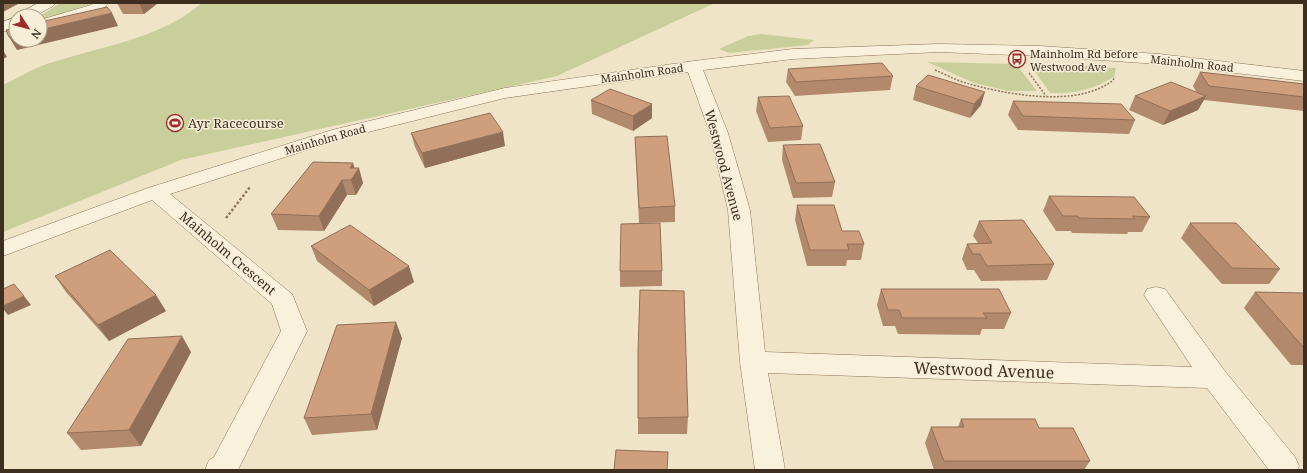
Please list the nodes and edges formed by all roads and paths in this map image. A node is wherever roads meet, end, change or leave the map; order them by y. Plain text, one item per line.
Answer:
1 (48, 3) edge
2 (102, 3) edge
3 (39, 8) edge
4 (48, 22) edge
5 (903, 50) junction
6 (1113, 56) junction
7 (694, 66) junction
8 (1304, 76) edge
9 (255, 160) junction
10 (155, 192) junction
11 (205, 234) junction
12 (3, 249) edge
13 (1156, 295) dead end
14 (753, 362) junction
15 (1214, 378) junction
16 (1284, 466) dead end
17 (220, 470) edge
18 (770, 470) edge

1 - 3 street
2 - 4 street
5 - 6 street, Mainholm Road
5 - 6 path
5 - 7 street, Mainholm Road
6 - 8 street, Mainholm Road
7 - 9 street, Mainholm Road
7 - 14 street, Westwood Avenue
9 - 10 street, Mainholm Road
9 - 11 path
10 - 11 street, Mainholm Crescent
10 - 12 street, Mainholm Road
11 - 17 street, Mainholm Crescent
13 - 15 street
14 - 15 street, Westwood Avenue
14 - 18 street, Westwood Avenue
15 - 16 street

